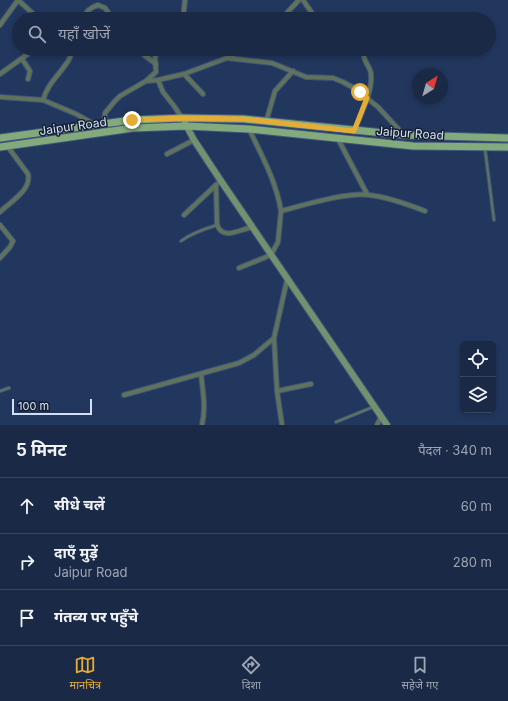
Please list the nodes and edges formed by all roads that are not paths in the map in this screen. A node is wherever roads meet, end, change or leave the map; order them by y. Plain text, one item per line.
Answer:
1 (18, 0) edge
2 (185, 0) edge
3 (299, 0) edge
4 (303, 0) edge
5 (31, 12) edge
6 (87, 12) edge
7 (108, 12) edge
8 (184, 12) edge
9 (288, 12) edge
10 (311, 12) edge
11 (0, 25) edge
12 (26, 56) edge
13 (70, 56) edge
14 (145, 56) edge
15 (156, 56) edge
16 (231, 56) edge
17 (364, 57) dead end
18 (227, 58) junction
19 (22, 59) junction
20 (156, 64) junction
21 (293, 71) junction
22 (0, 74) edge
23 (184, 74) junction
24 (28, 79) dead end
25 (158, 80) junction
26 (146, 81) junction
27 (203, 94) dead end
28 (0, 97) edge
29 (367, 98) junction
30 (43, 100) junction
31 (182, 118) junction
32 (266, 122) junction
33 (94, 124) junction
34 (104, 124) junction
35 (186, 126) junction
36 (249, 129) junction
37 (345, 130) junction
38 (354, 131) junction
39 (103, 132) junction
40 (404, 135) junction
41 (0, 138) edge
42 (484, 138) junction
43 (508, 138) edge
44 (341, 139) junction
45 (194, 140) junction
46 (4, 147) edge
47 (485, 147) junction
48 (508, 147) edge
49 (167, 154) dead end
50 (219, 183) junction
51 (367, 194) junction
52 (281, 210) junction
53 (425, 211) dead end
54 (0, 212) edge
55 (184, 215) dead end
56 (494, 220) dead end
57 (0, 225) edge
58 (218, 225) junction
59 (252, 227) junction
60 (181, 241) dead end
61 (271, 255) junction
62 (0, 258) edge
63 (239, 268) dead end
64 (287, 280) junction
65 (274, 338) junction
66 (201, 374) junction
67 (311, 384) dead end
68 (9, 388) dead end
69 (0, 391) edge
70 (277, 391) junction
71 (124, 395) dead end
72 (374, 406) junction
73 (381, 417) junction
74 (336, 422) dead end
75 (202, 425) edge
76 (282, 425) edge
77 (377, 425) edge
78 (386, 425) edge

1 - 5 street
1 - 11 street
2 - 8 street
3 - 9 street
4 - 10 street
6 - 7 street
12 - 19 street
13 - 30 street
14 - 20 street
15 - 20 street
16 - 18 street
17 - 29 street
18 - 21 street
18 - 23 street
19 - 22 street
19 - 24 street
20 - 26 street
21 - 29 street
21 - 32 street
23 - 25 street
23 - 27 street
25 - 26 street
25 - 31 street
26 - 34 street
28 - 30 street
29 - 38 street
29 - 40 street
30 - 33 street
31 - 32 main road, Jaipur Road
31 - 34 main road, Jaipur Road
31 - 35 street
32 - 37 main road, Jaipur Road
33 - 34 main road, Jaipur Road
33 - 41 main road, Jaipur Road
34 - 39 street
35 - 36 main road, Jaipur Road
35 - 39 main road, Jaipur Road
35 - 45 street
36 - 44 main road, Jaipur Road
36 - 52 street
37 - 38 main road, Jaipur Road
37 - 44 main road
38 - 40 main road, Jaipur Road
39 - 46 main road, Jaipur Road
40 - 42 main road, Jaipur Road
42 - 43 main road, Jaipur Road
42 - 47 lane
44 - 47 main road, Jaipur Road
44 - 51 street
45 - 49 street
45 - 50 street
46 - 54 street
47 - 48 main road, Jaipur Road
47 - 56 lane
50 - 55 street
50 - 58 street
50 - 59 street
51 - 52 street
51 - 53 street
52 - 61 street
57 - 62 street
58 - 59 street
58 - 60 lane
59 - 61 street
61 - 63 street
61 - 64 street
64 - 65 street
64 - 72 street
65 - 66 street
65 - 70 street
66 - 71 street
66 - 75 street
67 - 70 street
68 - 69 lane
70 - 76 street
72 - 73 street
72 - 74 lane
73 - 77 street
73 - 78 street

